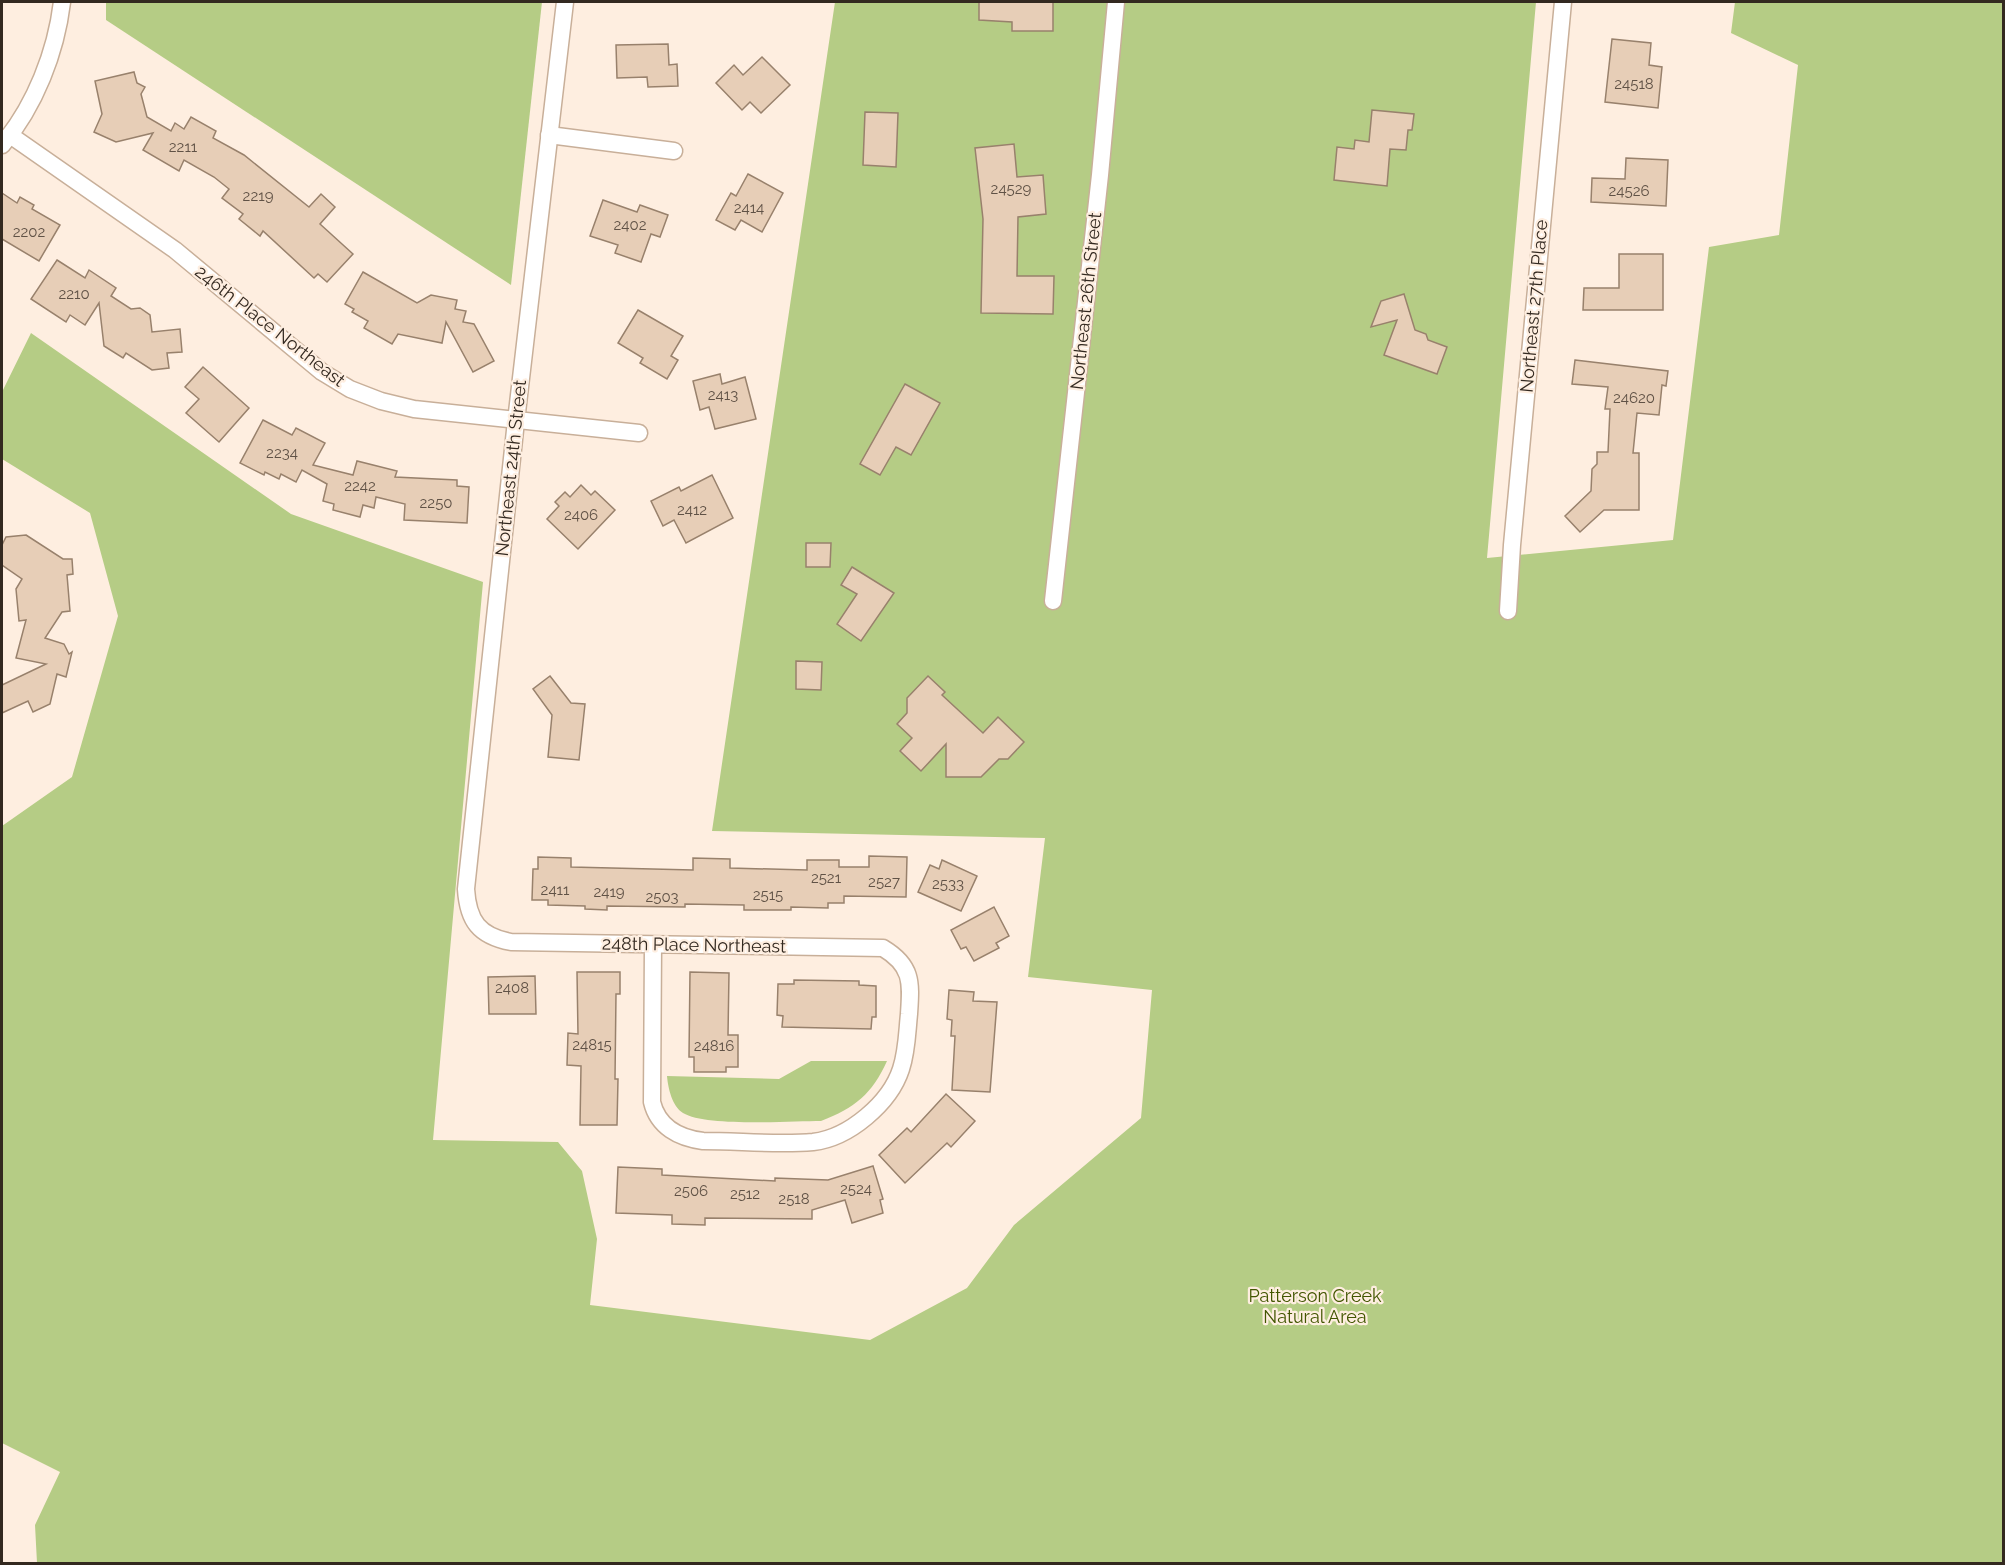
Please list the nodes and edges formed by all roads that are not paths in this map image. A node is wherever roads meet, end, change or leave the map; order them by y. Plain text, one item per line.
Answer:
1 (62, 2) edge
2 (565, 2) edge
3 (1116, 2) edge
4 (1563, 2) edge
5 (549, 135) junction
6 (6, 140) edge
7 (674, 151) dead end
8 (516, 421) junction
9 (639, 433) dead end
10 (1053, 601) dead end
11 (1508, 611) dead end
12 (481, 930) joint
13 (653, 945) junction

1 - 6 street
2 - 5 street, Northeast 24th Street
3 - 10 street, Northeast 26th Street
4 - 11 street, Northeast 27th Place
5 - 7 street
5 - 8 street, Northeast 24th Street
6 - 8 street, 246th Place Northeast
8 - 9 street, 246th Place Northeast
8 - 12 street, Northeast 24th Street
12 - 13 street, 248th Place Northeast
13 - 13 street, 248th Place Northeast

